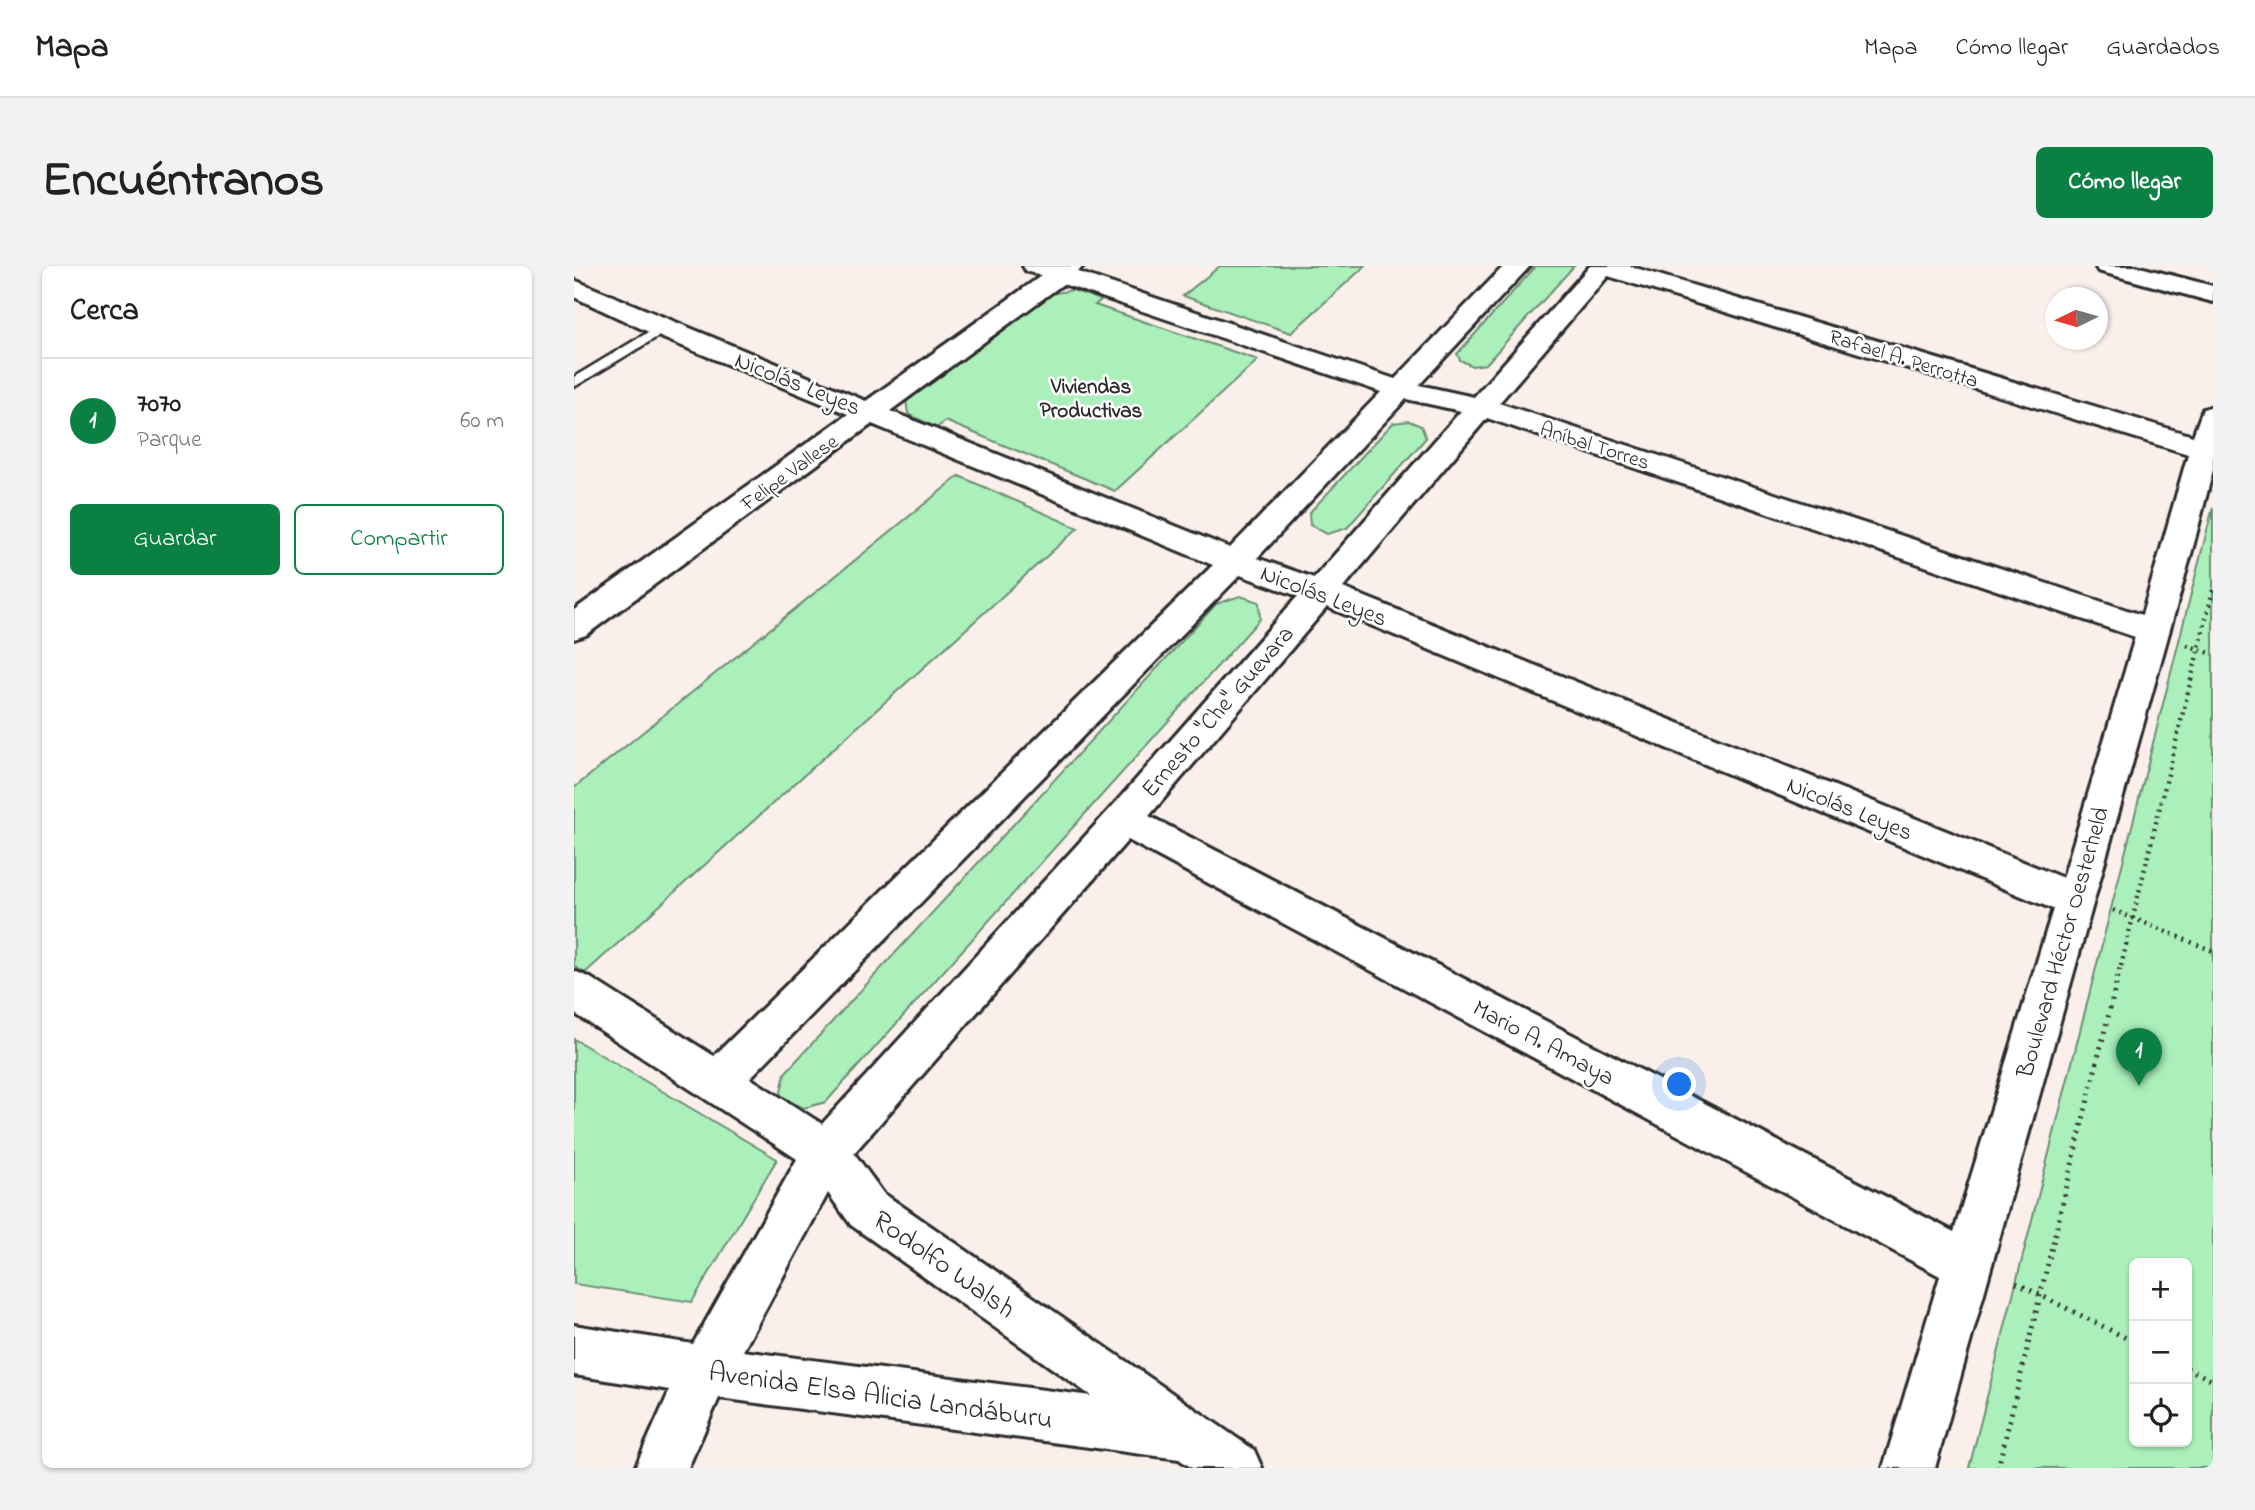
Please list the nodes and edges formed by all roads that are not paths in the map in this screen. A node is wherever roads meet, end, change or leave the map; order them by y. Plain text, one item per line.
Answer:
1 (1518, 266) edge
2 (1603, 266) edge
3 (2107, 266) edge
4 (1055, 269) edge
5 (574, 288) edge
6 (2213, 294) edge
7 (662, 328) junction
8 (574, 383) edge
9 (1401, 390) junction
10 (1482, 407) junction
11 (871, 412) junction
12 (2209, 432) edge
13 (1235, 562) junction
14 (1322, 592) junction
15 (574, 627) edge
16 (2166, 636) junction
17 (1123, 820) junction
18 (2093, 904) junction
19 (574, 990) edge
20 (717, 1082) junction
21 (826, 1152) junction
22 (1966, 1264) junction
23 (574, 1350) edge
24 (705, 1371) junction
25 (1184, 1451) edge
26 (661, 1468) edge
27 (1236, 1468) edge
28 (1909, 1468) edge

1 - 9 street
2 - 10 street, Ernesto "Che" Guevara
2 - 12 street, Rafael A. Perrotta
3 - 6 street
4 - 9 street, Aníbal Torres
4 - 11 street, Felipe Vallese
5 - 7 street, Nicolás Leyes
7 - 8 lane
7 - 11 street, Nicolás Leyes
9 - 10 street, Aníbal Torres
9 - 13 street
10 - 14 street, Ernesto "Che" Guevara
10 - 16 street, Aníbal Torres
11 - 13 street, Nicolás Leyes
11 - 15 street, Felipe Vallese
12 - 16 street, Boulevard Héctor Oesterheld
13 - 14 street, Nicolás Leyes
13 - 20 street
14 - 17 street, Ernesto "Che" Guevara
14 - 18 street, Nicolás Leyes
16 - 18 street, Boulevard Héctor Oesterheld
17 - 21 street, Ernesto "Che" Guevara
17 - 22 street, Mario A. Amaya
18 - 22 street, Boulevard Héctor Oesterheld
19 - 20 street, Rodolfo Walsh
20 - 21 street, Rodolfo Walsh
21 - 24 street, Ernesto "Che" Guevara
21 - 25 street, Rodolfo Walsh
22 - 28 street, Boulevard Héctor Oesterheld
23 - 24 street, Avenida Elsa Alicia Landáburu
24 - 25 street, Avenida Elsa Alicia Landáburu
24 - 26 street, Ernesto "Che" Guevara
25 - 27 street, Rodolfo Walsh

